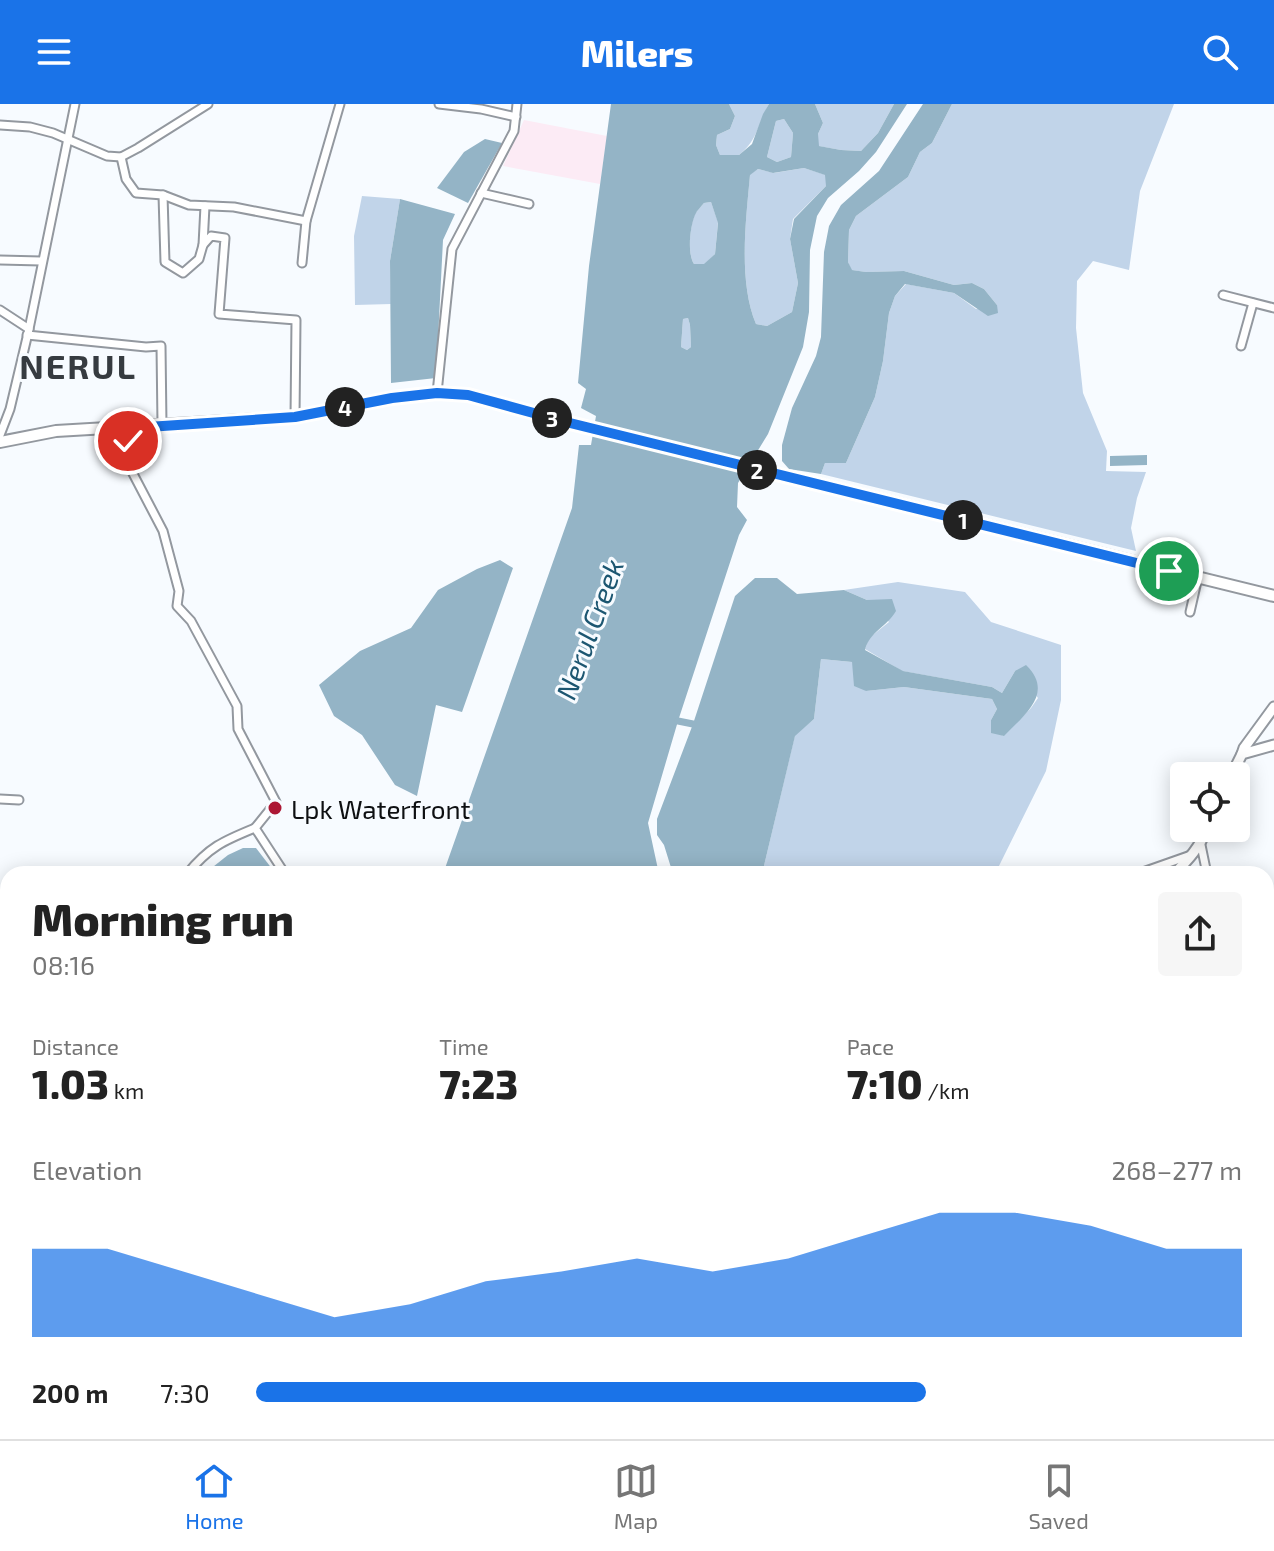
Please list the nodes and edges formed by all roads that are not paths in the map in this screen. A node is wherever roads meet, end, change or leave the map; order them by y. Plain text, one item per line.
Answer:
1 (75, 104) edge
2 (208, 104) edge
3 (340, 104) edge
4 (439, 104) edge
5 (517, 104) edge
6 (516, 117) junction
7 (0, 125) edge
8 (68, 139) junction
9 (121, 157) junction
10 (481, 193) junction
11 (163, 195) junction
12 (529, 204) dead end
13 (205, 206) junction
14 (306, 221) junction
15 (203, 245) junction
16 (0, 260) edge
17 (41, 261) junction
18 (302, 263) dead end
19 (1223, 295) dead end
20 (1253, 303) junction
21 (1274, 308) edge
22 (0, 310) edge
23 (28, 332) junction
24 (1241, 346) dead end
25 (437, 393) junction
26 (295, 417) junction
27 (162, 425) junction
28 (118, 429) junction
29 (0, 435) edge
30 (0, 442) edge
31 (1198, 577) junction
32 (1274, 596) edge
33 (1190, 612) dead end
34 (1274, 707) edge
35 (1274, 745) edge
36 (1242, 754) junction
37 (1238, 762) edge
38 (0, 799) edge
39 (19, 800) dead end
40 (255, 828) junction
41 (1202, 842) edge
42 (1201, 845) junction
43 (1194, 854) junction
44 (193, 866) edge
45 (280, 866) edge
46 (1160, 866) edge
47 (1182, 866) edge
48 (1205, 866) edge

1 - 8 street
2 - 9 street
3 - 14 street
4 - 6 street
5 - 6 street
6 - 10 street
7 - 8 street
8 - 9 street
8 - 17 street
9 - 11 street
10 - 12 street
10 - 25 street
11 - 13 street
11 - 15 street
13 - 14 street
13 - 15 street
14 - 18 street
15 - 26 street
16 - 17 street
17 - 23 street
19 - 20 street
20 - 21 street
20 - 24 street
22 - 23 street
23 - 27 street
23 - 29 street
25 - 26 main road
25 - 31 main road
26 - 27 main road
27 - 28 main road
28 - 30 main road
28 - 40 street
31 - 32 main road
31 - 33 street
34 - 36 street
35 - 36 street
36 - 37 street
38 - 39 street
40 - 44 street
40 - 45 street
41 - 42 street
42 - 43 street
42 - 48 street
43 - 46 street
43 - 47 street

